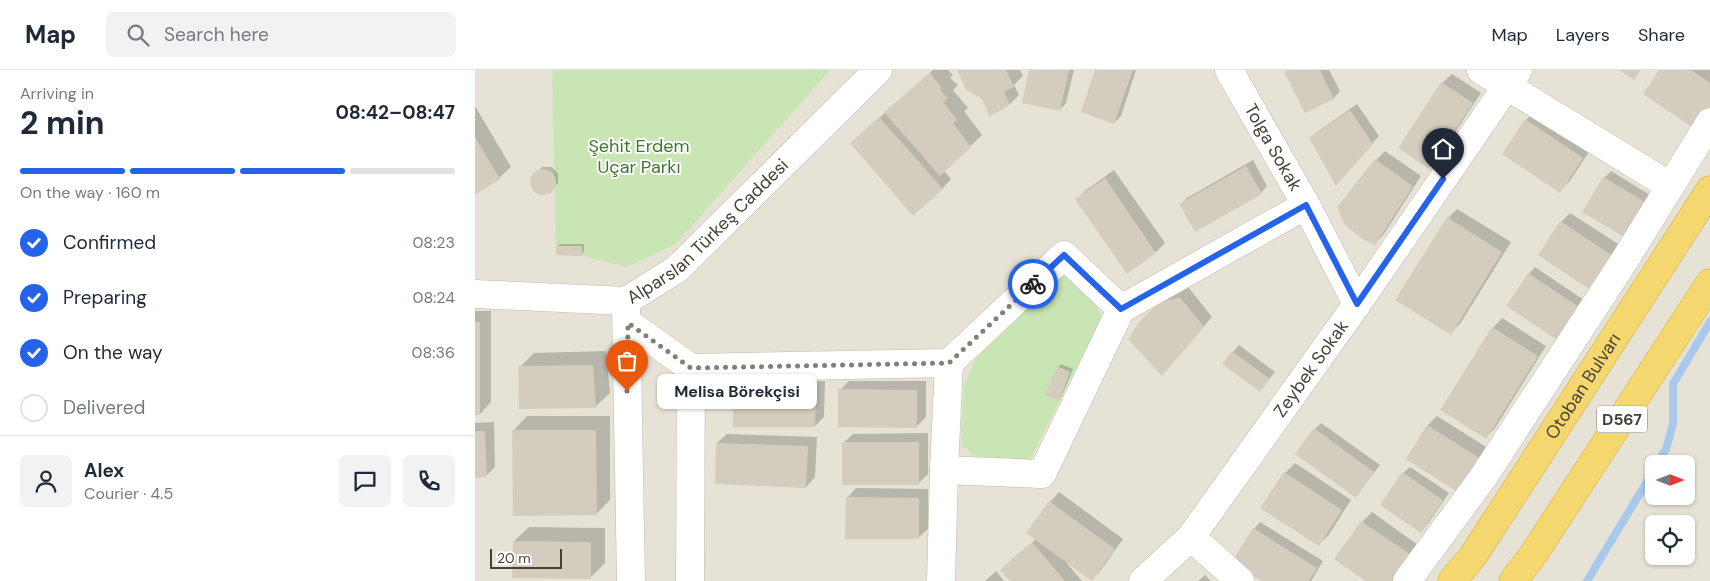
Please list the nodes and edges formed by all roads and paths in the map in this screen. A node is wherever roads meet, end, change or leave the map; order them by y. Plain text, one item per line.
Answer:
1 (1229, 70) edge
2 (1481, 70) edge
3 (876, 73) edge
4 (1513, 78) edge
5 (1710, 122) edge
6 (1670, 186) junction
7 (1710, 190) edge
8 (1306, 205) junction
9 (1710, 283) edge
10 (475, 294) edge
11 (1357, 304) junction
12 (1121, 309) junction
13 (627, 312) junction
14 (949, 363) junction
15 (691, 368) junction
16 (944, 470) junction
17 (1191, 537) junction
18 (631, 581) edge
19 (690, 581) edge
20 (941, 581) edge
21 (1143, 581) edge
22 (1241, 581) edge
23 (1407, 581) edge
24 (1452, 581) edge
25 (1513, 581) edge

1 - 8 street, Tolga Sokak
2 - 4 street
3 - 13 street, Alparslan Türkeş Caddesi
4 - 6 street
4 - 11 street, Zeybek Sokak
5 - 6 street
6 - 23 street
7 - 24 highway, Otoban Bulvarı / D567
8 - 11 street, Tolga Sokak
8 - 12 street
9 - 25 highway, D567
10 - 13 street, Alparslan Türkeş Caddesi
11 - 17 street, Zeybek Sokak
12 - 14 street
12 - 16 street
13 - 15 street
13 - 18 street
14 - 15 street
14 - 16 street
15 - 19 street
16 - 20 street
17 - 21 street, Zeybek Sokak
17 - 22 street

